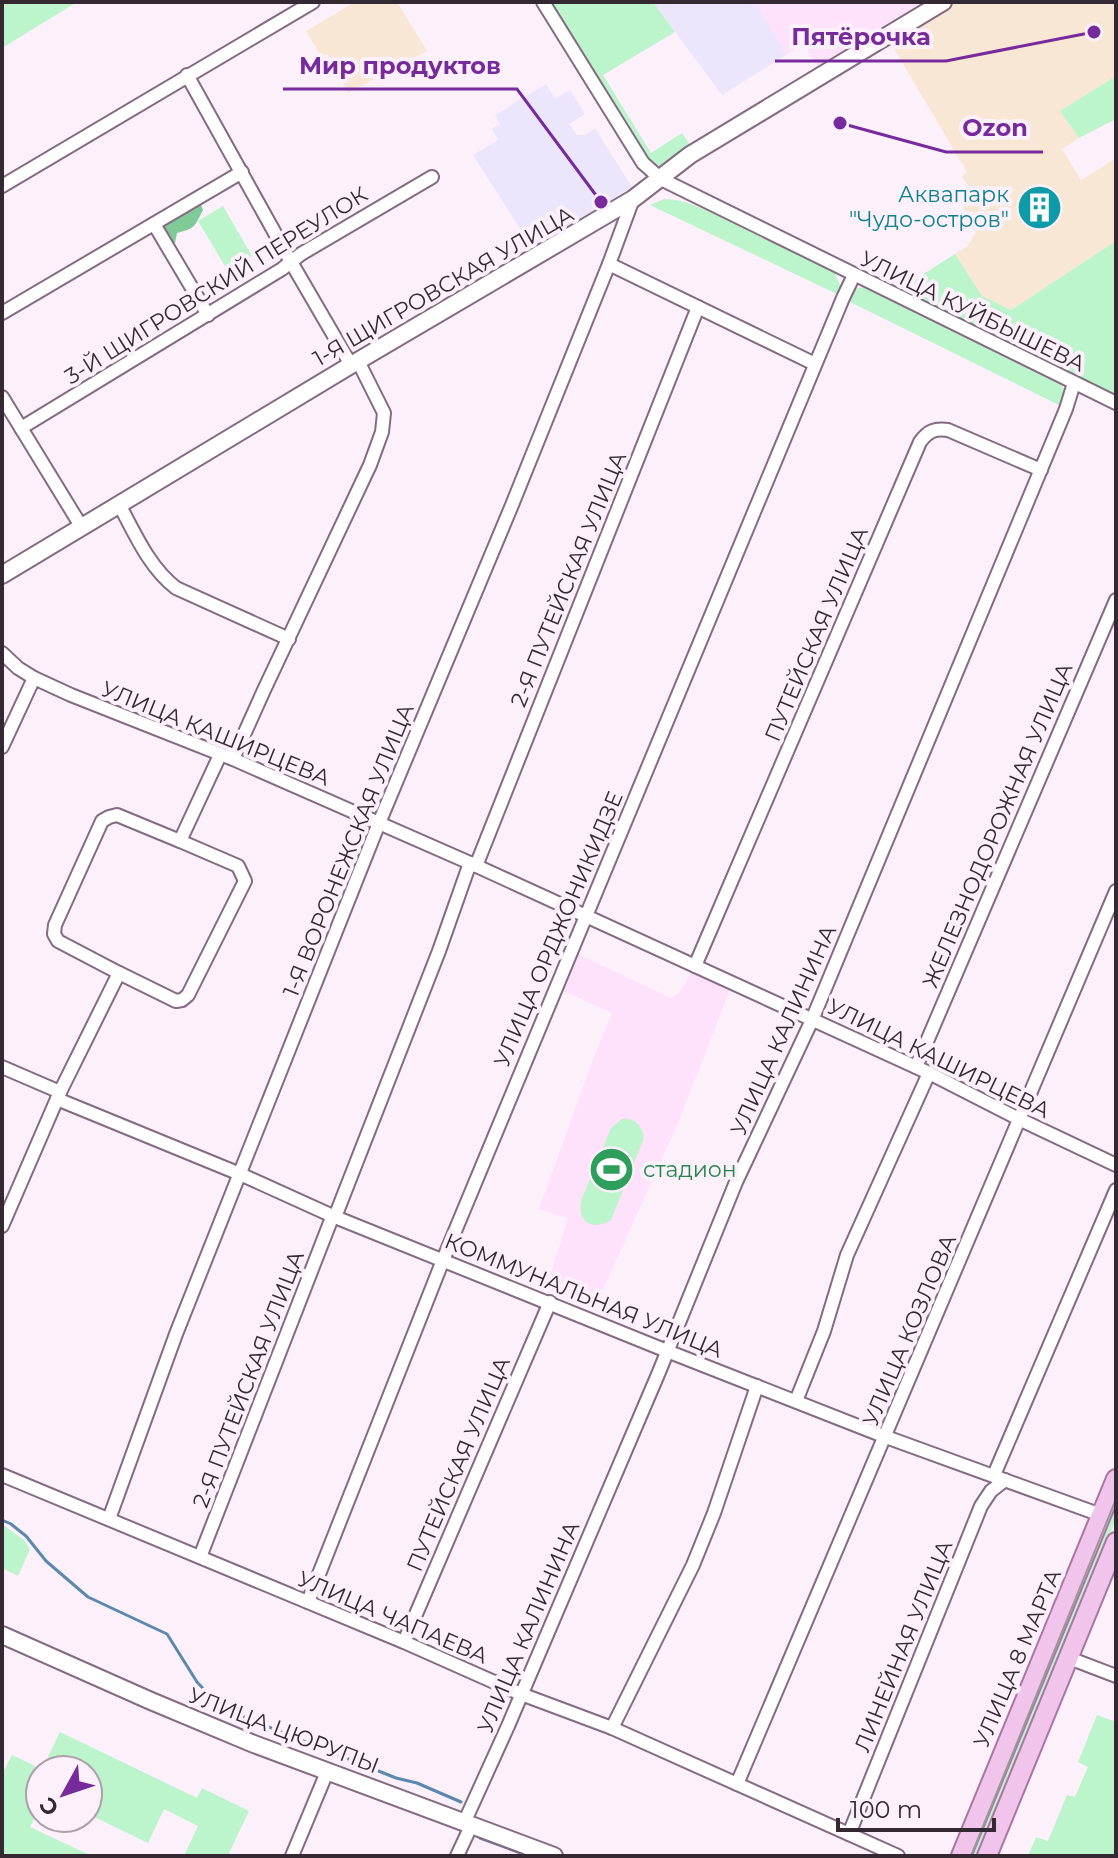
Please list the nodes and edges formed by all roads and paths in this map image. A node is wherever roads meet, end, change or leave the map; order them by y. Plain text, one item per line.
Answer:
1 (313, 2) edge
2 (543, 2) edge
3 (943, 2) edge
4 (187, 75) junction
5 (242, 172) junction
6 (432, 177) dead end
7 (661, 179) junction
8 (2, 186) edge
9 (633, 199) junction
10 (154, 224) junction
11 (291, 262) junction
12 (609, 264) junction
13 (854, 275) junction
14 (698, 307) junction
15 (2, 313) edge
16 (208, 315) junction
17 (354, 363) junction
18 (815, 364) junction
19 (1074, 383) junction
20 (2, 397) edge
21 (1116, 403) edge
22 (21, 428) junction
23 (1041, 470) junction
24 (119, 504) junction
25 (81, 526) junction
26 (2, 575) edge
27 (1116, 600) edge
28 (289, 639) junction
29 (2, 653) edge
30 (34, 678) junction
31 (2, 747) edge
32 (220, 755) junction
33 (233, 759) junction
34 (379, 823) junction
35 (180, 841) junction
36 (473, 865) junction
37 (1116, 891) edge
38 (586, 916) junction
39 (695, 966) junction
40 (119, 973) junction
41 (812, 1020) junction
42 (2, 1067) edge
43 (922, 1070) junction
44 (59, 1095) junction
45 (1019, 1119) junction
46 (1116, 1165) edge
47 (240, 1174) junction
48 (1116, 1190) edge
49 (334, 1216) junction
50 (2, 1226) edge
51 (443, 1260) junction
52 (550, 1302) junction
53 (667, 1351) junction
54 (757, 1386) junction
55 (796, 1401) junction
56 (886, 1437) junction
57 (2, 1475) edge
58 (1000, 1477) junction
59 (1116, 1479) edge
60 (1101, 1515) junction
61 (109, 1519) junction
62 (1116, 1542) edge
63 (200, 1557) junction
64 (308, 1602) junction
65 (2, 1635) edge
66 (404, 1642) junction
67 (1069, 1658) junction
68 (1116, 1676) edge
69 (521, 1694) junction
70 (612, 1728) junction
71 (327, 1772) junction
72 (737, 1784) junction
73 (467, 1824) junction
74 (849, 1834) junction
75 (292, 1856) edge
76 (457, 1856) edge
77 (554, 1856) edge
78 (898, 1856) edge
79 (961, 1856) edge
80 (987, 1856) edge

1 - 4 street
2 - 7 street, УЛИЦА КУЙБЫШЕВА
3 - 7 street, 1-Я ЩИГРОВСКАЯ УЛИЦА
4 - 5 street
4 - 8 street
5 - 10 street
5 - 11 street
6 - 11 street, 3-Й ЩИГРОВСКИЙ ПЕРЕУЛОК
7 - 9 street, 1-Я ЩИГРОВСКАЯ УЛИЦА
7 - 13 street, УЛИЦА КУЙБЫШЕВА
9 - 12 street, 1-Я ВОРОНЕЖСКАЯ УЛИЦА
9 - 17 street, 1-Я ЩИГРОВСКАЯ УЛИЦА
10 - 15 street
10 - 16 street
11 - 16 street, 3-Й ЩИГРОВСКИЙ ПЕРЕУЛОК
11 - 17 street
12 - 14 street
12 - 34 street, 1-Я ВОРОНЕЖСКАЯ УЛИЦА
13 - 18 street, УЛИЦА ОРДЖОНИКИДЗЕ
13 - 19 street, УЛИЦА КУЙБЫШЕВА
14 - 18 street
14 - 36 street, 2-Я ПУТЕЙСКАЯ УЛИЦА
16 - 22 street, 3-Й ЩИГРОВСКИЙ ПЕРЕУЛОК
17 - 24 street, 1-Я ЩИГРОВСКАЯ УЛИЦА
17 - 28 street
18 - 38 street, УЛИЦА ОРДЖОНИКИДЗЕ
19 - 21 street, УЛИЦА КУЙБЫШЕВА
19 - 23 street, УЛИЦА КАЛИНИНА
20 - 22 street
22 - 25 street
23 - 39 street, ПУТЕЙСКАЯ УЛИЦА
23 - 41 street, УЛИЦА КАЛИНИНА
24 - 25 street, 1-Я ЩИГРОВСКАЯ УЛИЦА
24 - 28 street
25 - 26 street, 1-Я ЩИГРОВСКАЯ УЛИЦА
27 - 43 street, ЖЕЛЕЗНОДОРОЖНАЯ УЛИЦА
28 - 33 street
29 - 30 street, УЛИЦА КАШИРЦЕВА
30 - 31 street
30 - 32 street, УЛИЦА КАШИРЦЕВА
32 - 33 street, УЛИЦА КАШИРЦЕВА
32 - 35 street
33 - 34 street, УЛИЦА КАШИРЦЕВА
34 - 36 street, УЛИЦА КАШИРЦЕВА
34 - 47 street, 1-Я ВОРОНЕЖСКАЯ УЛИЦА
35 - 40 street
35 - 40 street
36 - 38 street, УЛИЦА КАШИРЦЕВА
36 - 49 street, 2-Я ПУТЕЙСКАЯ УЛИЦА
37 - 45 street, УЛИЦА КОЗЛОВА
38 - 39 street, УЛИЦА КАШИРЦЕВА
38 - 51 street, УЛИЦА ОРДЖОНИКИДЗЕ
39 - 41 street, УЛИЦА КАШИРЦЕВА
40 - 44 street
41 - 43 street, УЛИЦА КАШИРЦЕВА
41 - 53 street, УЛИЦА КАЛИНИНА
42 - 44 street, КОММУНАЛЬНАЯ УЛИЦА
43 - 45 street, УЛИЦА КАШИРЦЕВА
43 - 55 street, ЖЕЛЕЗНОДОРОЖНАЯ УЛИЦА
44 - 47 street, КОММУНАЛЬНАЯ УЛИЦА
44 - 50 street
45 - 46 street, УЛИЦА КАШИРЦЕВА
45 - 56 street, УЛИЦА КОЗЛОВА
47 - 49 street, КОММУНАЛЬНАЯ УЛИЦА
47 - 61 street, 1-Я ВОРОНЕЖСКАЯ УЛИЦА
48 - 58 street, ЛИНЕЙНАЯ УЛИЦА
49 - 51 street, КОММУНАЛЬНАЯ УЛИЦА
49 - 63 street, 2-Я ПУТЕЙСКАЯ УЛИЦА
51 - 52 street, КОММУНАЛЬНАЯ УЛИЦА
51 - 64 street, УЛИЦА ОРДЖОНИКИДЗЕ
52 - 53 street, КОММУНАЛЬНАЯ УЛИЦА
52 - 66 street, ПУТЕЙСКАЯ УЛИЦА
53 - 54 street, КОММУНАЛЬНАЯ УЛИЦА
53 - 69 street, УЛИЦА КАЛИНИНА
54 - 55 street, КОММУНАЛЬНАЯ УЛИЦА
54 - 70 street
55 - 56 street, КОММУНАЛЬНАЯ УЛИЦА
56 - 58 street, КОММУНАЛЬНАЯ УЛИЦА
56 - 72 street, УЛИЦА КОЗЛОВА
57 - 61 street, УЛИЦА ЧАПАЕВА
58 - 60 street, КОММУНАЛЬНАЯ УЛИЦА
58 - 74 street, ЛИНЕЙНАЯ УЛИЦА
59 - 60 main road, УЛИЦА 8 МАРТА
60 - 79 main road, УЛИЦА 8 МАРТА
61 - 63 street, УЛИЦА ЧАПАЕВА
62 - 67 main road
63 - 64 street, УЛИЦА ЧАПАЕВА
64 - 66 street, УЛИЦА ЧАПАЕВА
65 - 71 street, УЛИЦА ЦЮРУПЫ
66 - 69 street, УЛИЦА ЧАПАЕВА
67 - 68 street
67 - 80 main road
69 - 70 street, УЛИЦА ЧАПАЕВА
69 - 73 street, УЛИЦА КАЛИНИНА
70 - 72 street, УЛИЦА ЧАПАЕВА
71 - 73 street, УЛИЦА ЦЮРУПЫ
71 - 75 street
72 - 74 street, УЛИЦА ЧАПАЕВА
73 - 76 street, УЛИЦА КАЛИНИНА
73 - 77 street, УЛИЦА ЦЮРУПЫ
74 - 78 street, УЛИЦА ЧАПАЕВА

